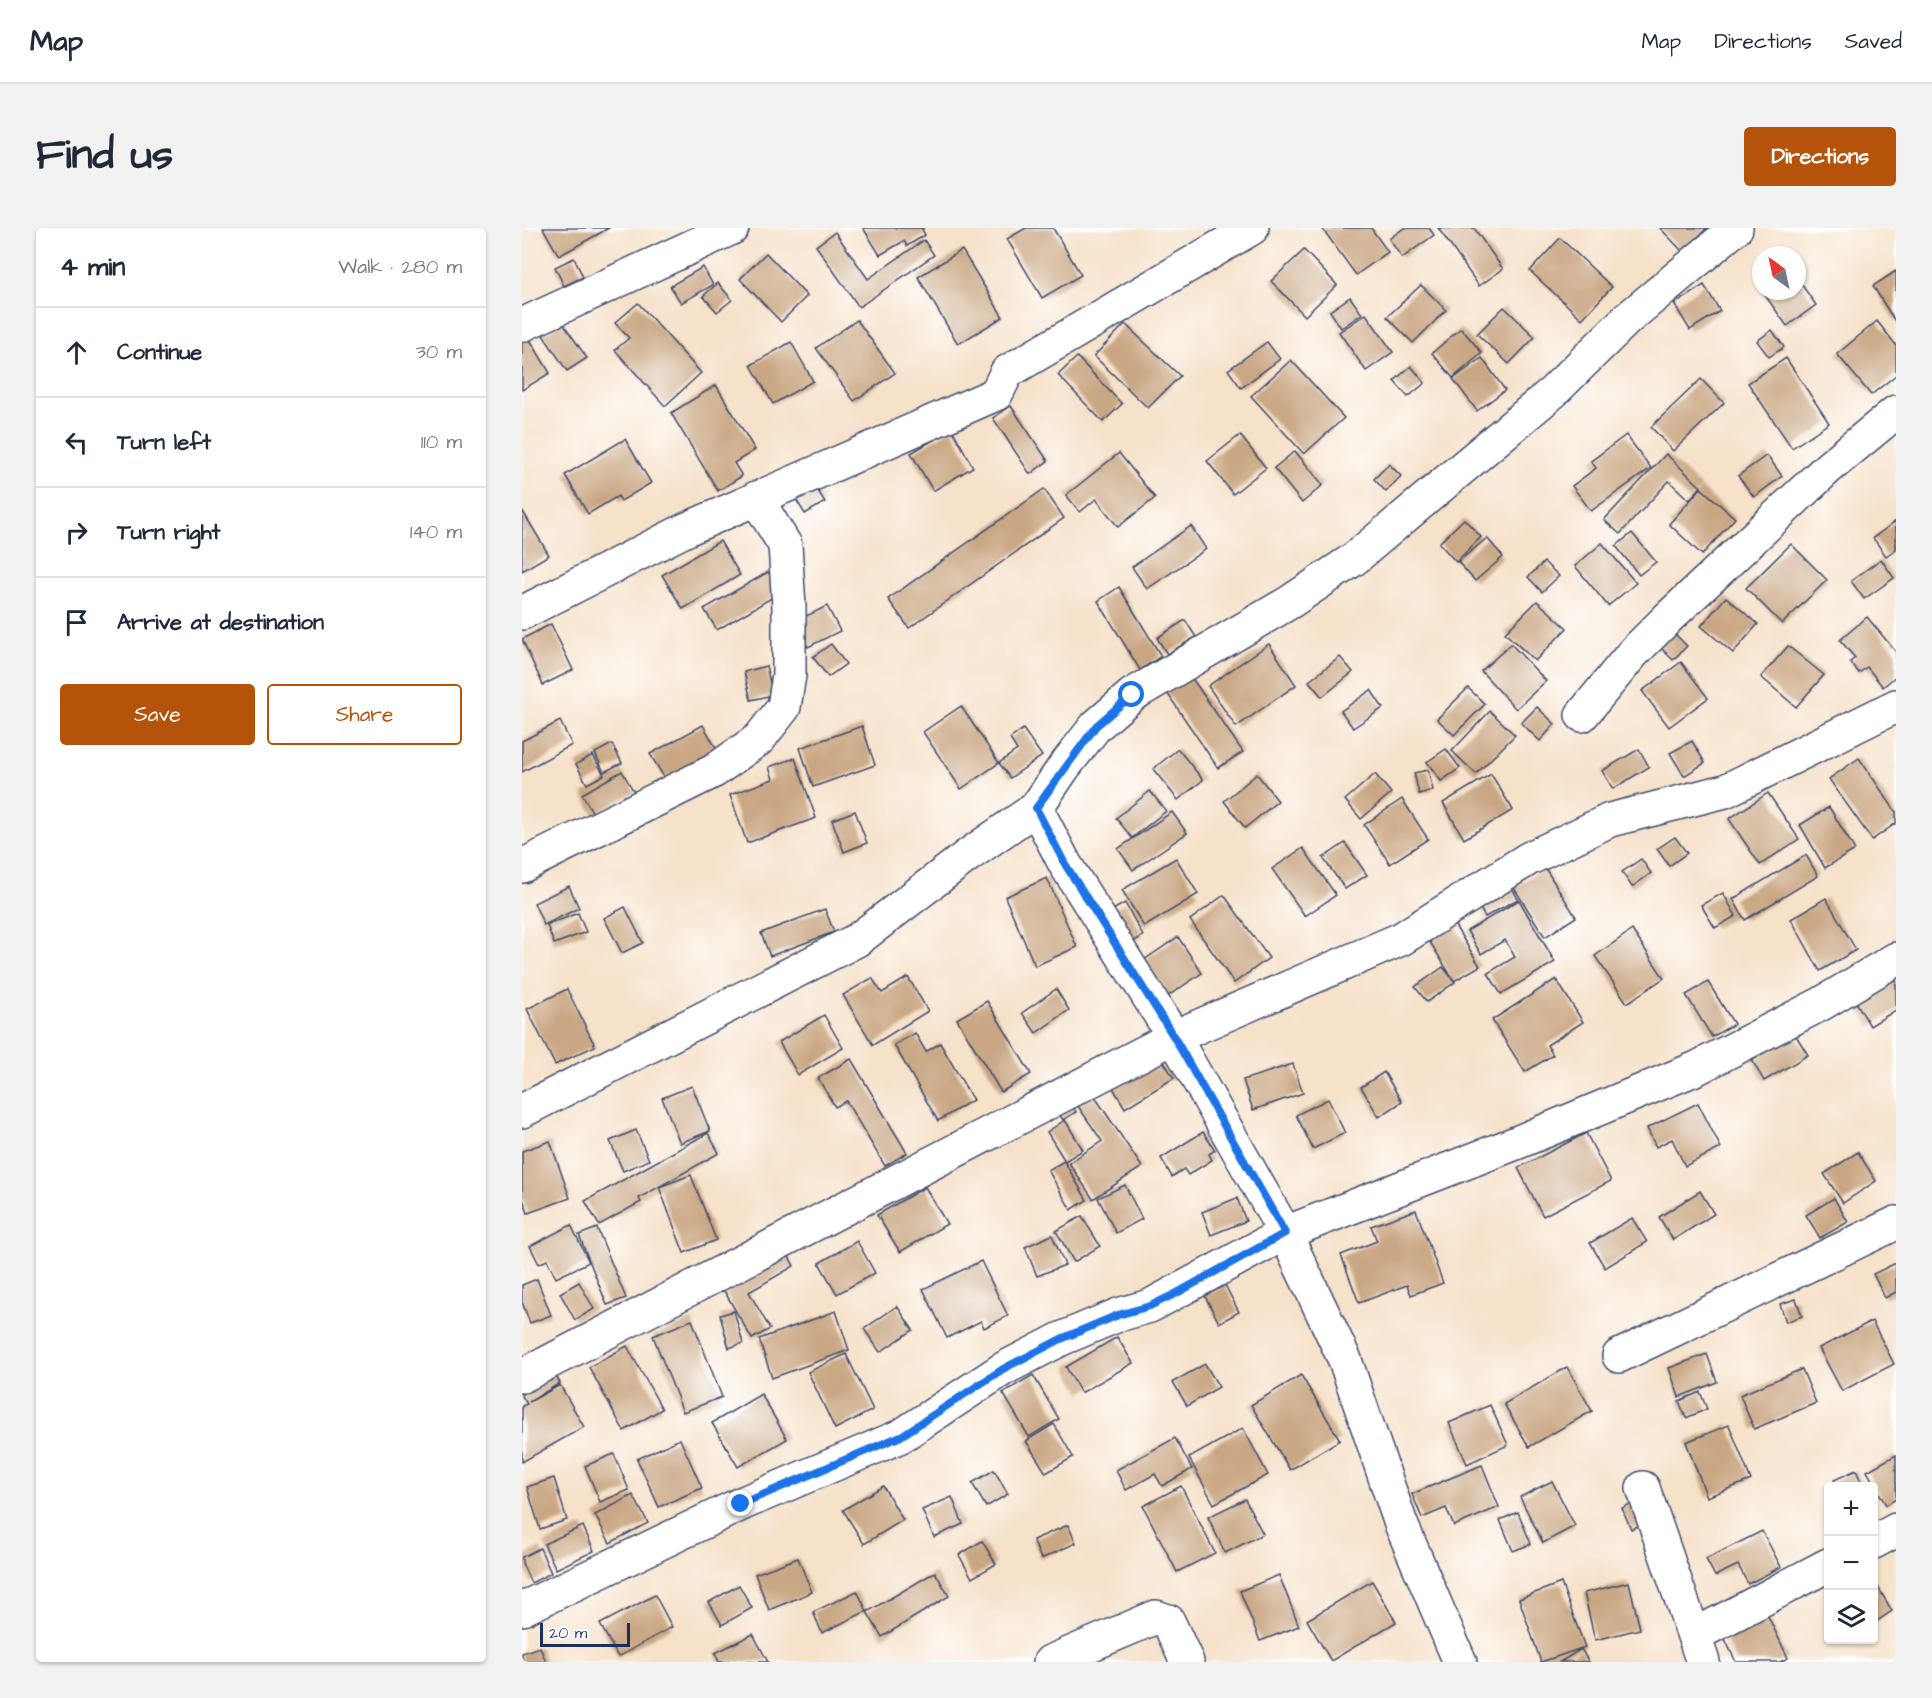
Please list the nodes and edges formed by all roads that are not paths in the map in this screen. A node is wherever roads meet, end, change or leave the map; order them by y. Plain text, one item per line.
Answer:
1 (732, 228) edge
2 (1252, 228) edge
3 (1736, 228) edge
4 (522, 325) edge
5 (1896, 412) edge
6 (756, 498) junction
7 (522, 613) edge
8 (1896, 706) edge
9 (1582, 715) dead end
10 (1036, 808) junction
11 (522, 866) edge
12 (1896, 959) edge
13 (1174, 1037) junction
14 (522, 1111) edge
15 (1896, 1223) edge
16 (1285, 1233) junction
17 (1620, 1356) dead end
18 (522, 1376) edge
19 (1643, 1488) dead end
20 (1896, 1530) edge
21 (1878, 1540) edge
22 (1824, 1568) edge
23 (522, 1609) edge
24 (1699, 1648) edge
25 (1050, 1662) edge
26 (1187, 1662) edge
27 (1460, 1662) edge

1 - 4 street
2 - 6 street
3 - 10 street
5 - 9 street
6 - 7 street
6 - 11 street
8 - 13 street
10 - 13 street
10 - 14 street
12 - 16 street
13 - 16 street
13 - 18 street
15 - 17 street
16 - 23 street
16 - 27 street
19 - 24 street
20 - 21 street
22 - 24 street
25 - 26 street

